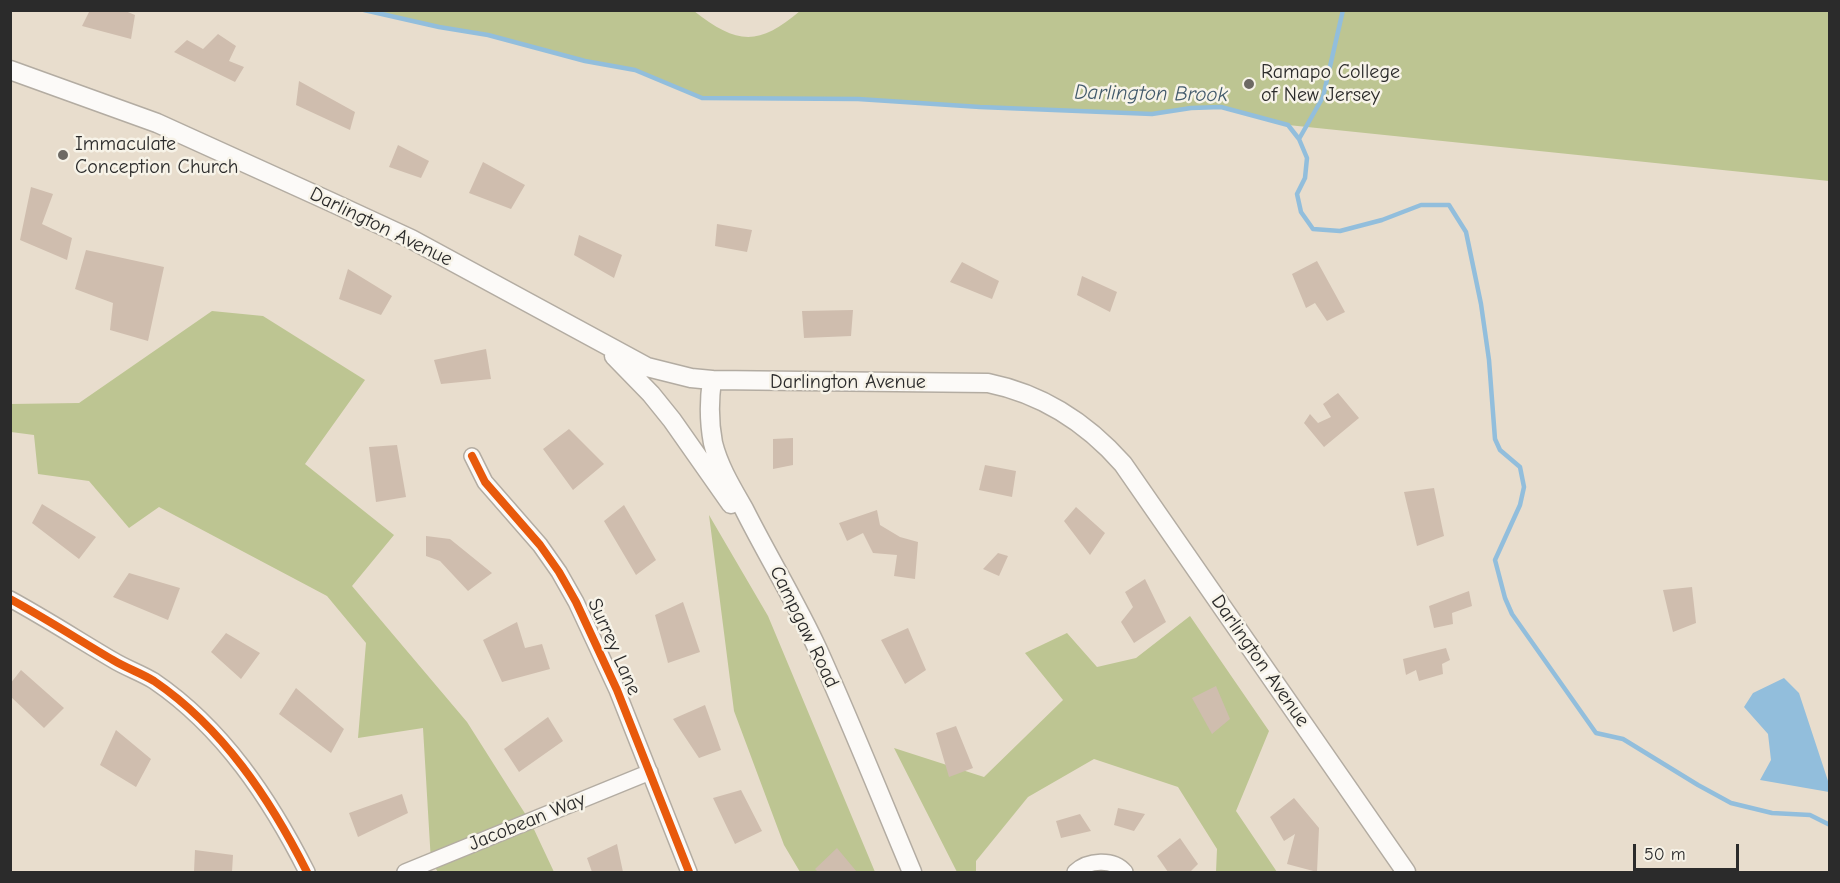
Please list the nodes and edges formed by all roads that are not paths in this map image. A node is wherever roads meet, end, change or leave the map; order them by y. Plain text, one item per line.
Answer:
1 (10, 70) edge
2 (595, 339) junction
3 (712, 380) junction
4 (472, 456) dead end
5 (763, 546) junction
6 (10, 598) edge
7 (650, 772) junction
8 (307, 873) edge
9 (405, 873) edge
10 (690, 873) edge
11 (912, 873) edge
12 (1075, 873) edge
13 (1125, 873) edge
14 (1406, 873) edge

1 - 2 main road, Darlington Avenue
2 - 3 main road, Darlington Avenue
2 - 5 main road
3 - 5 main road, Campgaw Road
3 - 14 main road, Darlington Avenue
4 - 7 street, Surrey Lane
5 - 11 main road, Campgaw Road
6 - 8 street
7 - 9 street, Jacobean Way
7 - 10 street, Surrey Lane
12 - 13 street

